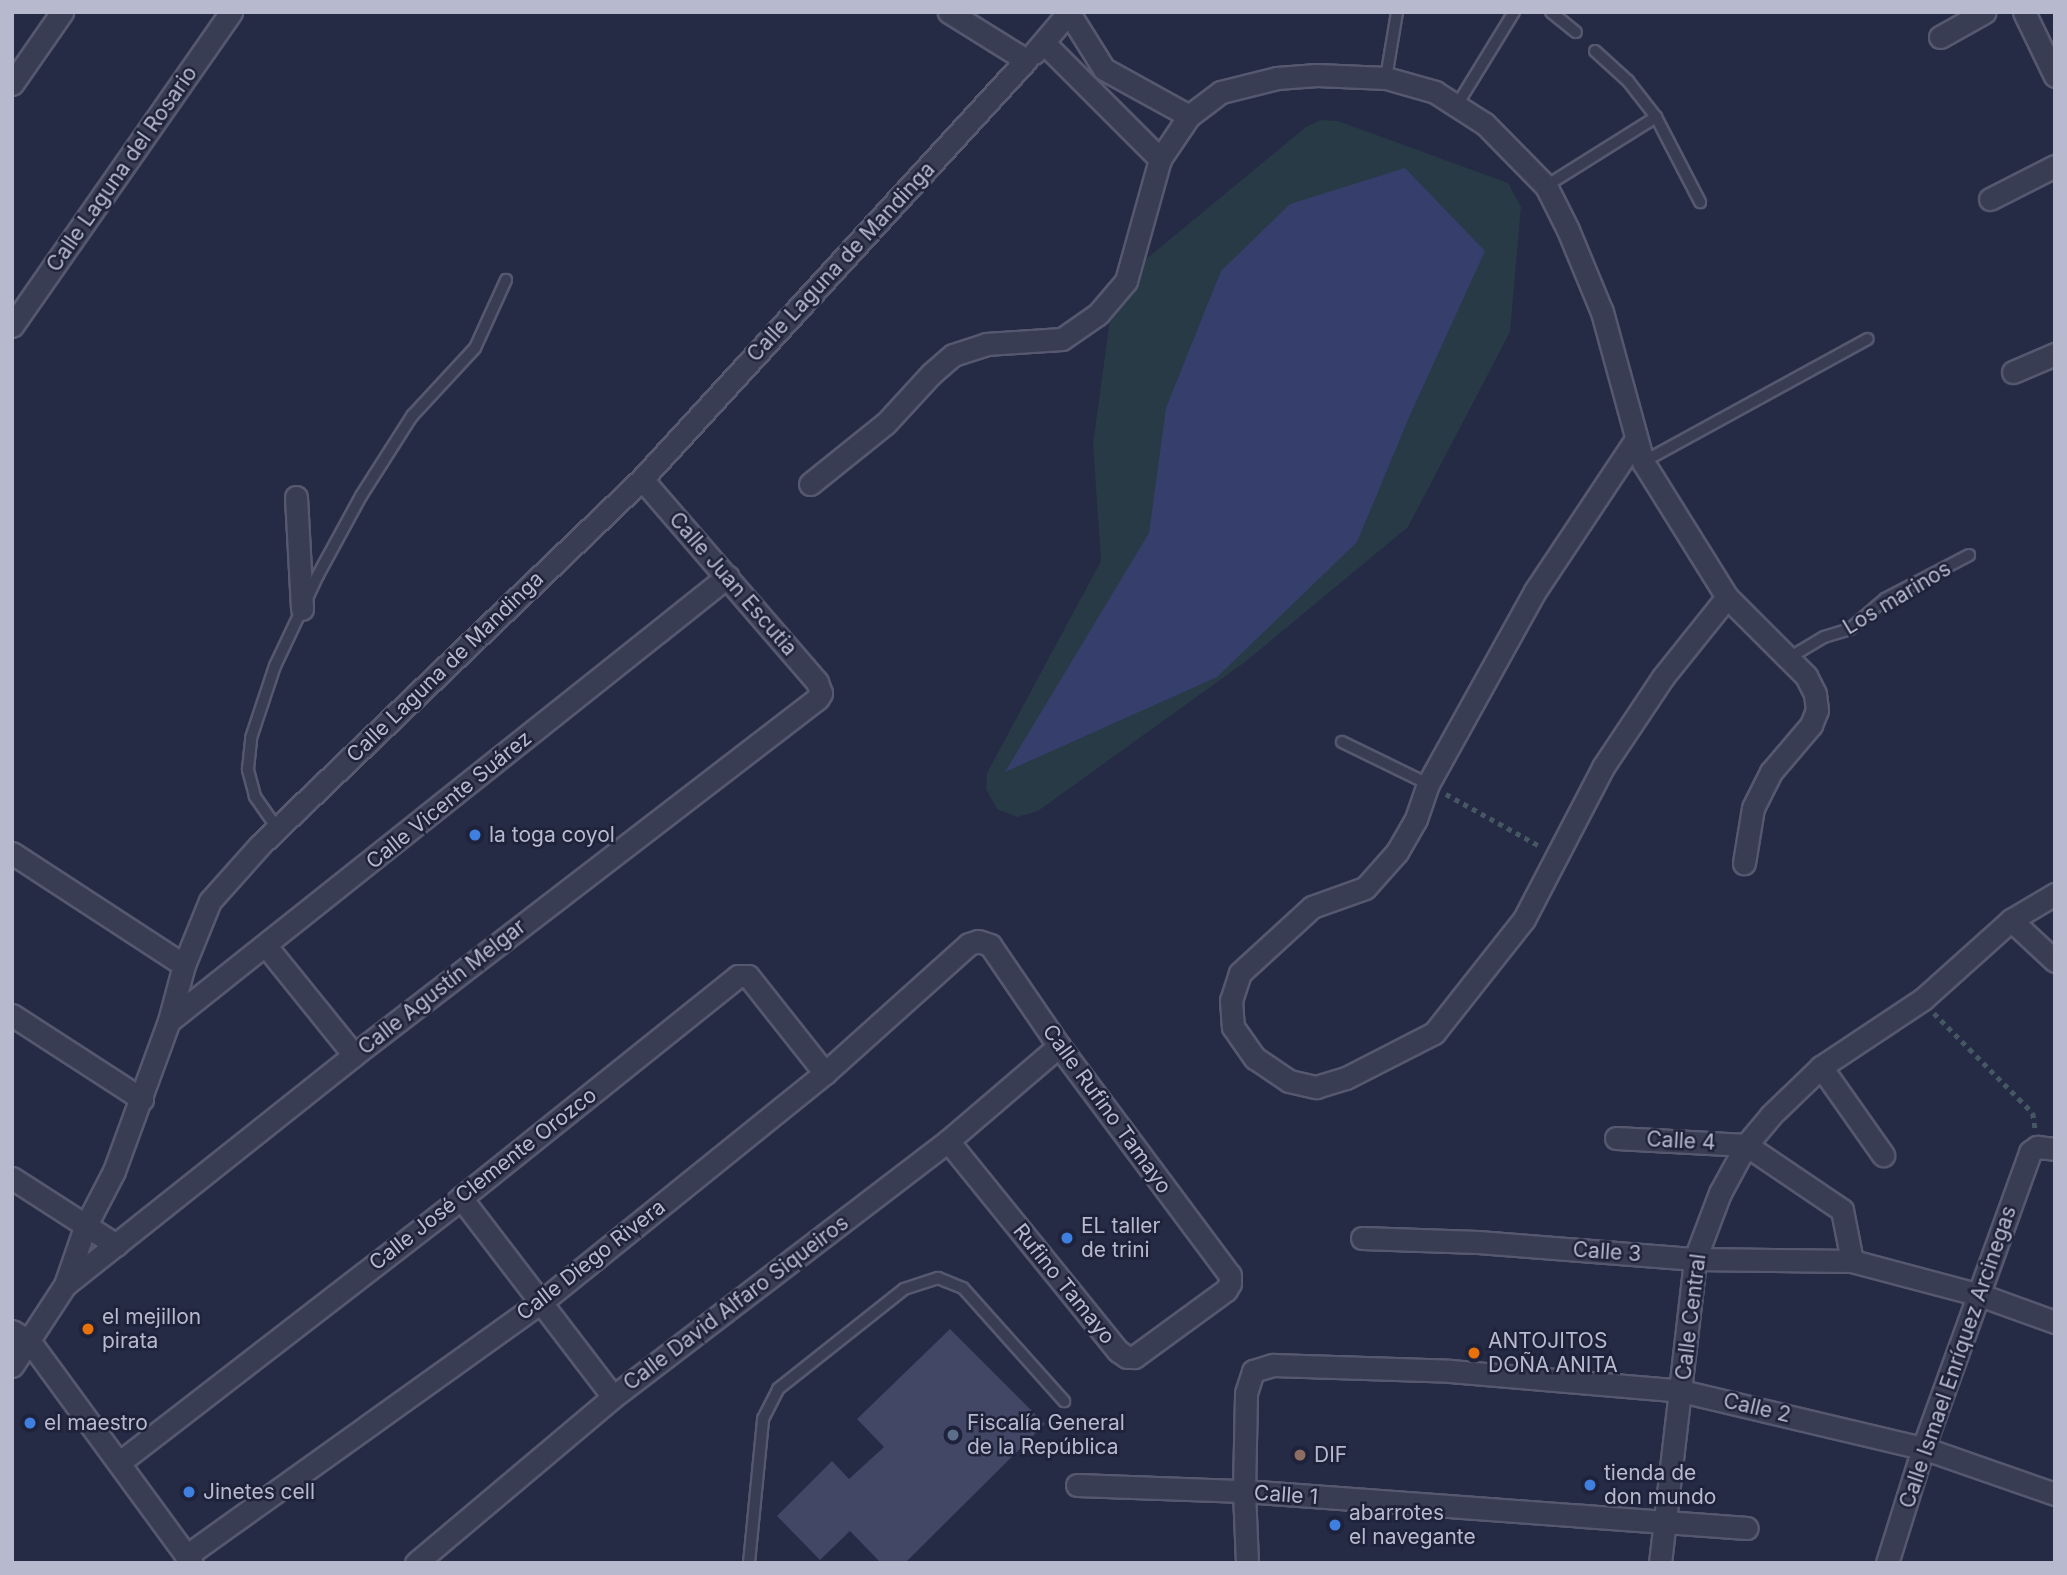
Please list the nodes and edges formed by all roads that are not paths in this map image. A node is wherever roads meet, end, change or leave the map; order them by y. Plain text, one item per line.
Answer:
1 (62, 12) edge
2 (231, 12) edge
3 (949, 12) edge
4 (1397, 12) edge
5 (1514, 12) edge
6 (1551, 12) edge
7 (1985, 12) edge
8 (2024, 12) edge
9 (1069, 13) edge
10 (1576, 32) dead end
11 (1940, 37) dead end
12 (1045, 44) junction
13 (1595, 51) dead end
14 (1026, 60) junction
15 (1104, 69) junction
16 (2054, 72) edge
17 (1386, 78) junction
18 (12, 84) edge
19 (1091, 90) junction
20 (1457, 105) junction
21 (1189, 116) junction
22 (1656, 117) junction
23 (1160, 159) junction
24 (2055, 166) edge
25 (1546, 186) junction
26 (1990, 200) dead end
27 (1700, 202) dead end
28 (506, 280) dead end
29 (12, 326) edge
30 (1868, 338) dead end
31 (2055, 354) edge
32 (2013, 372) dead end
33 (1636, 439) junction
34 (1643, 462) junction
35 (642, 479) junction
36 (810, 484) dead end
37 (296, 497) dead end
38 (1969, 555) dead end
39 (727, 576) junction
40 (1727, 597) junction
41 (302, 609) junction
42 (1787, 659) junction
43 (821, 693) joint
44 (1342, 742) dead end
45 (1428, 784) junction
46 (278, 828) junction
47 (12, 853) edge
48 (1744, 863) dead end
49 (2055, 894) edge
50 (2011, 920) junction
51 (978, 941) joint
52 (265, 946) junction
53 (2055, 961) edge
54 (184, 965) junction
55 (12, 1015) edge
56 (169, 1021) junction
57 (1059, 1046) junction
58 (354, 1055) junction
59 (1821, 1067) junction
60 (825, 1073) junction
61 (142, 1099) junction
62 (1616, 1138) dead end
63 (948, 1141) junction
64 (1746, 1145) junction
65 (2040, 1149) edge
66 (1883, 1155) dead end
67 (12, 1178) edge
68 (461, 1198) junction
69 (85, 1227) junction
70 (1362, 1238) dead end
71 (116, 1245) junction
72 (1695, 1259) junction
73 (1853, 1261) junction
74 (1230, 1283) joint
75 (65, 1285) junction
76 (1980, 1295) junction
77 (540, 1303) junction
78 (2055, 1322) edge
79 (21, 1336) edge
80 (12, 1366) edge
81 (1681, 1391) junction
82 (613, 1398) junction
83 (1063, 1401) dead end
84 (1923, 1448) junction
85 (120, 1462) junction
86 (1077, 1485) dead end
87 (1244, 1492) junction
88 (2055, 1494) edge
89 (1663, 1523) junction
90 (1747, 1528) dead end
91 (189, 1559) edge
92 (416, 1563) edge
93 (749, 1563) edge
94 (1247, 1563) edge
95 (1660, 1563) edge
96 (1887, 1563) edge

1 - 18 street
2 - 29 street, Calle Laguna del Rosario
3 - 14 street
4 - 17 lane
5 - 20 lane
6 - 10 lane
7 - 11 street
8 - 16 street
9 - 12 street
9 - 15 street
12 - 14 street
12 - 19 street
13 - 22 lane
14 - 35 street, Calle Laguna de Mandinga
15 - 19 street
15 - 21 street
17 - 20 street
17 - 21 street
19 - 23 street
20 - 25 street
21 - 23 street
22 - 25 lane
22 - 27 lane
23 - 36 street
24 - 26 street
25 - 33 street
28 - 41 lane
30 - 34 lane
31 - 32 street
33 - 34 street
33 - 45 street
34 - 40 street
35 - 39 street, Calle Juan Escutia
35 - 46 street, Calle Laguna de Mandinga
37 - 41 street
38 - 42 lane, Los marinos
39 - 43 street, Calle Juan Escutia
39 - 52 street, Calle Vicente Suárez
40 - 42 street
40 - 45 street
41 - 46 lane
42 - 48 street
43 - 58 street, Calle Agustín Melgar
44 - 45 lane
46 - 54 street, Calle Laguna de Mandinga
47 - 54 street
49 - 50 street, Calle Central
50 - 53 street
50 - 59 street, Calle Central
51 - 57 street, Calle Rufino Tamayo
51 - 60 street, Calle Diego Rivera
52 - 56 street, Calle Vicente Suárez
52 - 58 street
54 - 56 street, Calle Laguna de Mandinga
55 - 61 street
56 - 61 street, Calle Laguna de Mandinga
57 - 63 street, Calle David Alfaro Siqueiros
57 - 74 street, Calle Rufino Tamayo
58 - 71 street, Calle Agustín Melgar
59 - 64 street, Calle Central
59 - 66 street
60 - 68 street, Calle José Clemente Orozco
60 - 77 street, Calle Diego Rivera
61 - 69 street, Calle Laguna de Mandinga
62 - 64 street, Calle 4
63 - 74 street, Rufino Tamayo
63 - 82 street, Calle David Alfaro Siqueiros
64 - 72 street, Calle Central
64 - 73 street
65 - 76 street, Calle Ismael Enríquez Arcinegas
67 - 69 street
68 - 77 street
68 - 85 street, Calle José Clemente Orozco
69 - 71 street
69 - 75 street, Calle Laguna de Mandinga
70 - 72 street, Calle 3
71 - 75 street, Calle Agustín Melgar
72 - 73 street, Calle 3
72 - 81 street, Calle Central
73 - 76 street, Calle 3
75 - 79 street, Calle Laguna de Mandinga
76 - 78 street, Calle 3
76 - 84 street, Calle Ismael Enríquez Arcinegas
77 - 82 street
77 - 91 street, Calle Diego Rivera
79 - 80 street, Calle Laguna de Mandinga
79 - 85 street
81 - 84 street, Calle 2
81 - 87 street, Calle 2
81 - 89 street, Calle Central
82 - 92 street, Calle David Alfaro Siqueiros
83 - 93 lane
84 - 88 street, Calle 2
84 - 96 street, Calle Ismael Enríquez Arcinegas
85 - 91 street
86 - 87 street, Calle 1
87 - 89 street, Calle 1
87 - 94 street
89 - 90 street, Calle 1
89 - 95 street, Calle Central

